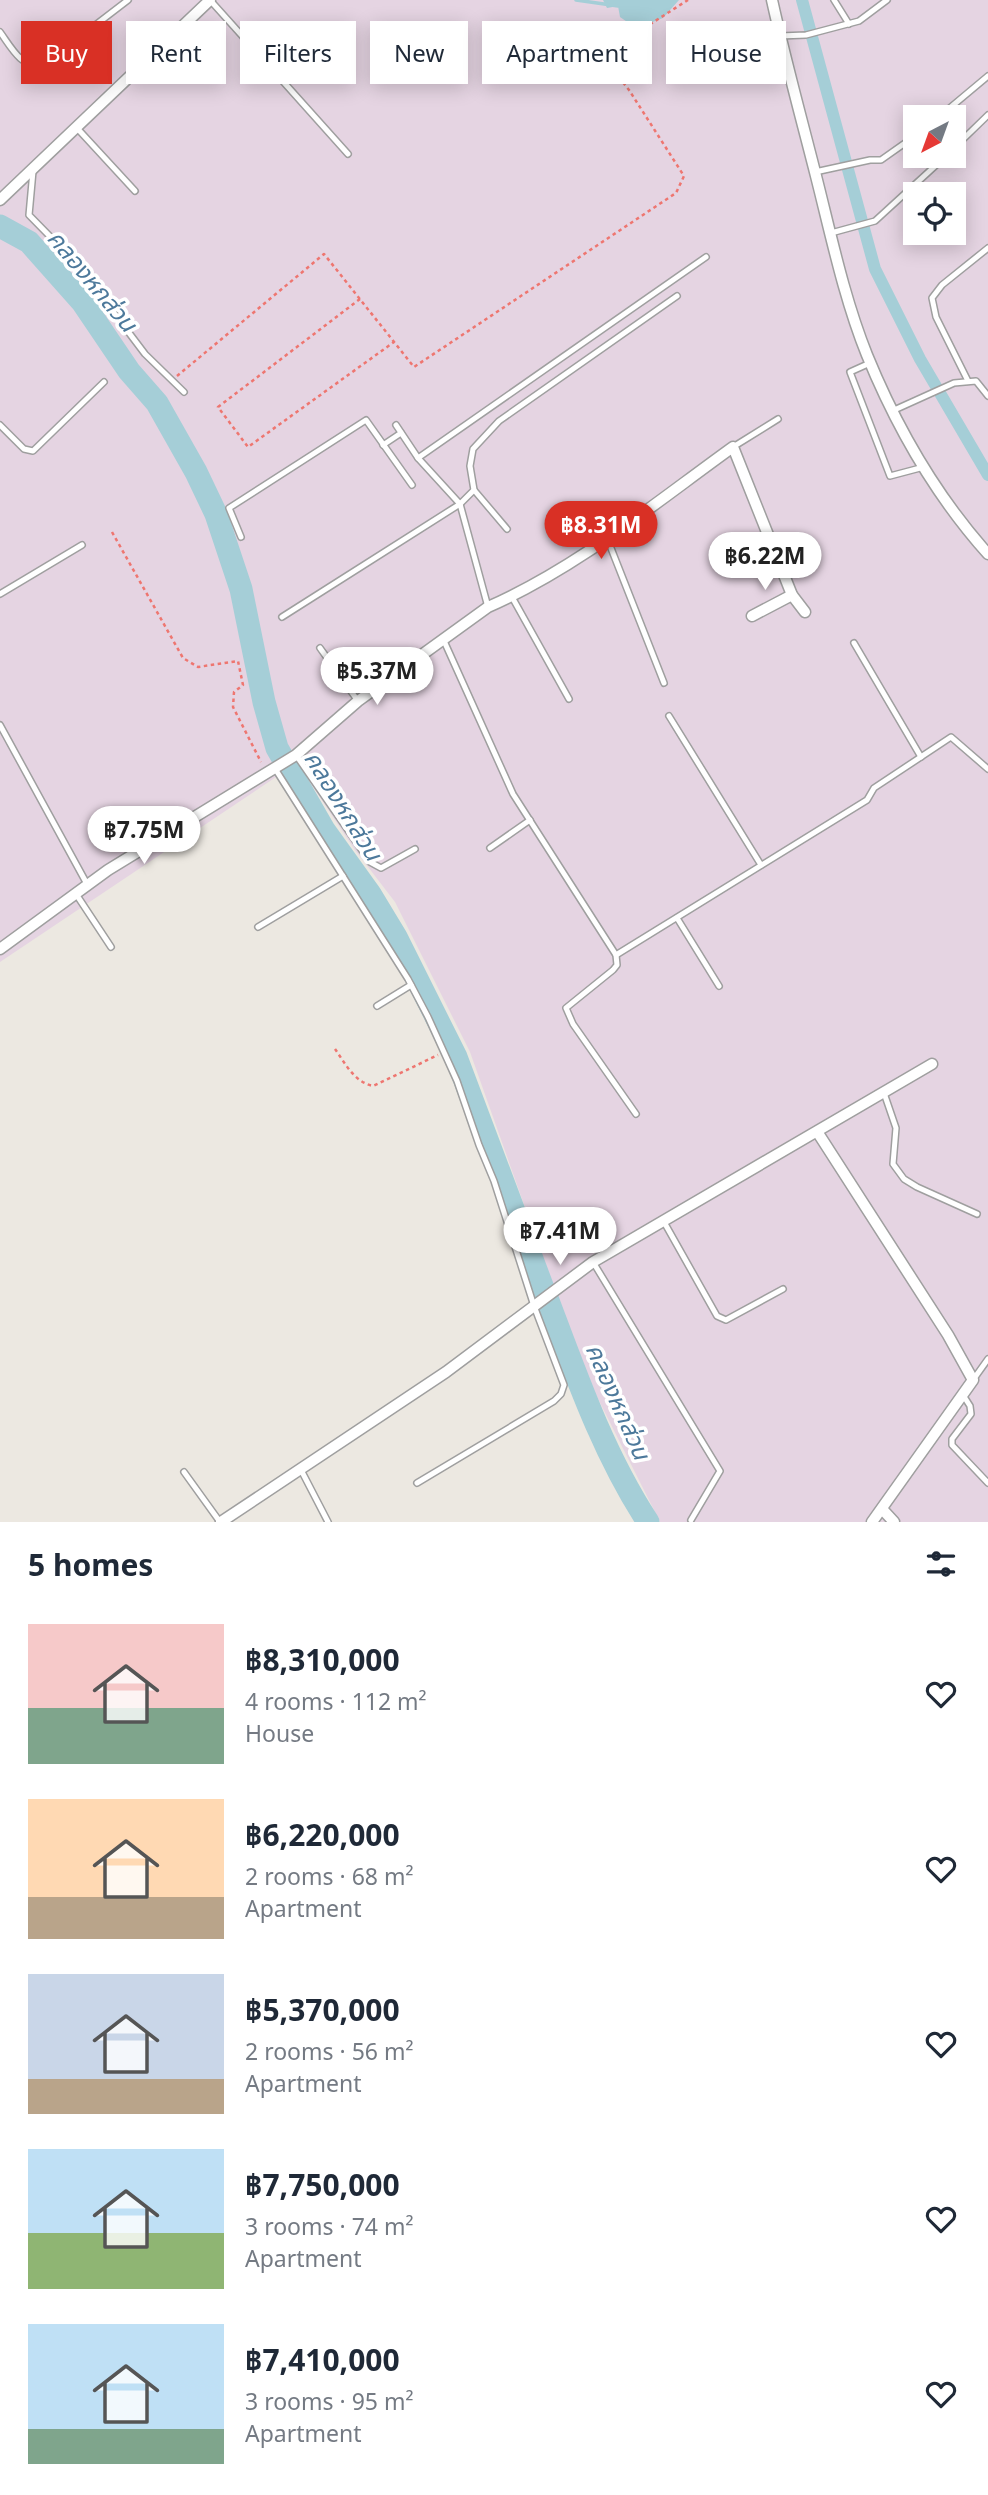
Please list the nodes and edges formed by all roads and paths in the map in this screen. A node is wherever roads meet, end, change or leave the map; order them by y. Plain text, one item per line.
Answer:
1 (128, 0) edge
2 (210, 0) edge
3 (688, 0) edge
4 (772, 0) edge
5 (834, 0) edge
6 (887, 0) edge
7 (777, 21) edge
8 (849, 23) junction
9 (0, 32) edge
10 (786, 36) edge
11 (786, 59) edge
12 (988, 76) edge
13 (953, 105) edge
14 (988, 114) edge
15 (75, 127) junction
16 (966, 136) edge
17 (903, 144) edge
18 (348, 154) dead end
19 (933, 168) edge
20 (33, 171) junction
21 (815, 172) junction
22 (135, 191) dead end
23 (1, 199) edge
24 (831, 233) junction
25 (988, 248) edge
26 (706, 257) dead end
27 (677, 296) dead end
28 (360, 299) junction
29 (394, 342) junction
30 (871, 363) junction
31 (172, 380) junction
32 (968, 381) junction
33 (104, 382) dead end
34 (184, 392) dead end
35 (988, 396) edge
36 (892, 411) junction
37 (778, 419) dead end
38 (0, 425) edge
39 (396, 425) dead end
40 (401, 433) junction
41 (383, 445) junction
42 (733, 447) junction
43 (418, 458) junction
44 (924, 467) junction
45 (412, 485) dead end
46 (474, 490) junction
47 (460, 504) junction
48 (507, 529) dead end
49 (111, 532) dead end
50 (241, 537) dead end
51 (607, 538) junction
52 (82, 545) dead end
53 (988, 554) edge
54 (0, 594) edge
55 (792, 595) junction
56 (512, 597) junction
57 (488, 607) junction
58 (805, 612) dead end
59 (752, 616) dead end
60 (282, 617) dead end
61 (444, 641) junction
62 (854, 643) dead end
63 (320, 648) dead end
64 (664, 683) dead end
65 (569, 699) dead end
66 (358, 701) junction
67 (669, 716) dead end
68 (0, 725) edge
69 (3, 734) edge
70 (296, 755) junction
71 (921, 757) junction
72 (273, 768) junction
73 (988, 769) edge
74 (530, 820) junction
75 (490, 848) dead end
76 (415, 849) dead end
77 (761, 865) junction
78 (343, 876) junction
79 (87, 884) junction
80 (75, 892) junction
81 (677, 918) junction
82 (258, 927) dead end
83 (111, 947) dead end
84 (0, 949) edge
85 (616, 956) junction
86 (411, 985) junction
87 (719, 986) dead end
88 (377, 1006) dead end
89 (335, 1049) dead end
90 (444, 1052) junction
91 (932, 1064) dead end
92 (884, 1093) junction
93 (636, 1114) dead end
94 (818, 1133) junction
95 (977, 1214) dead end
96 (664, 1222) junction
97 (593, 1262) junction
98 (783, 1289) dead end
99 (534, 1306) junction
100 (988, 1359) edge
101 (973, 1380) junction
102 (963, 1395) junction
103 (300, 1468) junction
104 (184, 1472) dead end
105 (417, 1483) dead end
106 (988, 1483) edge
107 (882, 1509) junction
108 (691, 1521) edge
109 (221, 1522) edge
110 (328, 1522) edge
111 (872, 1522) edge
112 (894, 1522) edge

1 - 9 lane
2 - 15 street
2 - 18 lane
3 - 29 path
4 - 7 street
5 - 8 lane
6 - 8 lane
8 - 10 lane
11 - 21 street
12 - 13 lane
14 - 16 lane
15 - 20 street
15 - 22 lane
17 - 21 lane
19 - 24 lane
20 - 23 street
20 - 31 lane
21 - 24 street
24 - 30 street
25 - 32 lane
26 - 43 lane
27 - 46 lane
28 - 29 path
28 - 29 path
28 - 31 path
30 - 36 street
30 - 44 lane
31 - 34 lane
32 - 35 lane
32 - 36 lane
33 - 38 lane
36 - 44 street
37 - 42 lane
39 - 40 lane
40 - 41 lane
40 - 43 lane
41 - 45 lane
41 - 50 lane
42 - 51 street
42 - 55 street
43 - 47 lane
44 - 53 street
46 - 47 lane
46 - 48 lane
47 - 57 lane
47 - 60 lane
49 - 72 path
51 - 56 street
51 - 64 lane
52 - 54 lane
55 - 58 street
55 - 59 street
56 - 57 street
56 - 65 lane
57 - 61 street
61 - 66 street
61 - 74 lane
62 - 71 lane
63 - 66 lane
66 - 70 street
67 - 77 lane
68 - 69 lane
69 - 79 lane
70 - 72 street
70 - 76 lane
71 - 73 lane
71 - 77 lane
72 - 78 lane
72 - 79 street
74 - 75 lane
74 - 85 lane
77 - 81 lane
78 - 82 lane
78 - 86 lane
79 - 80 street
80 - 83 lane
80 - 84 street
81 - 85 lane
81 - 87 lane
85 - 93 lane
86 - 88 lane
86 - 90 lane
89 - 90 path
90 - 99 lane
91 - 92 street
92 - 94 street
92 - 95 lane
94 - 96 street
94 - 101 street
96 - 97 street
96 - 98 lane
97 - 99 street
97 - 108 lane
99 - 103 street
99 - 105 lane
100 - 101 lane
101 - 102 street
102 - 106 lane
102 - 107 street
103 - 109 street
103 - 110 lane
104 - 109 lane
107 - 111 street
107 - 112 street

